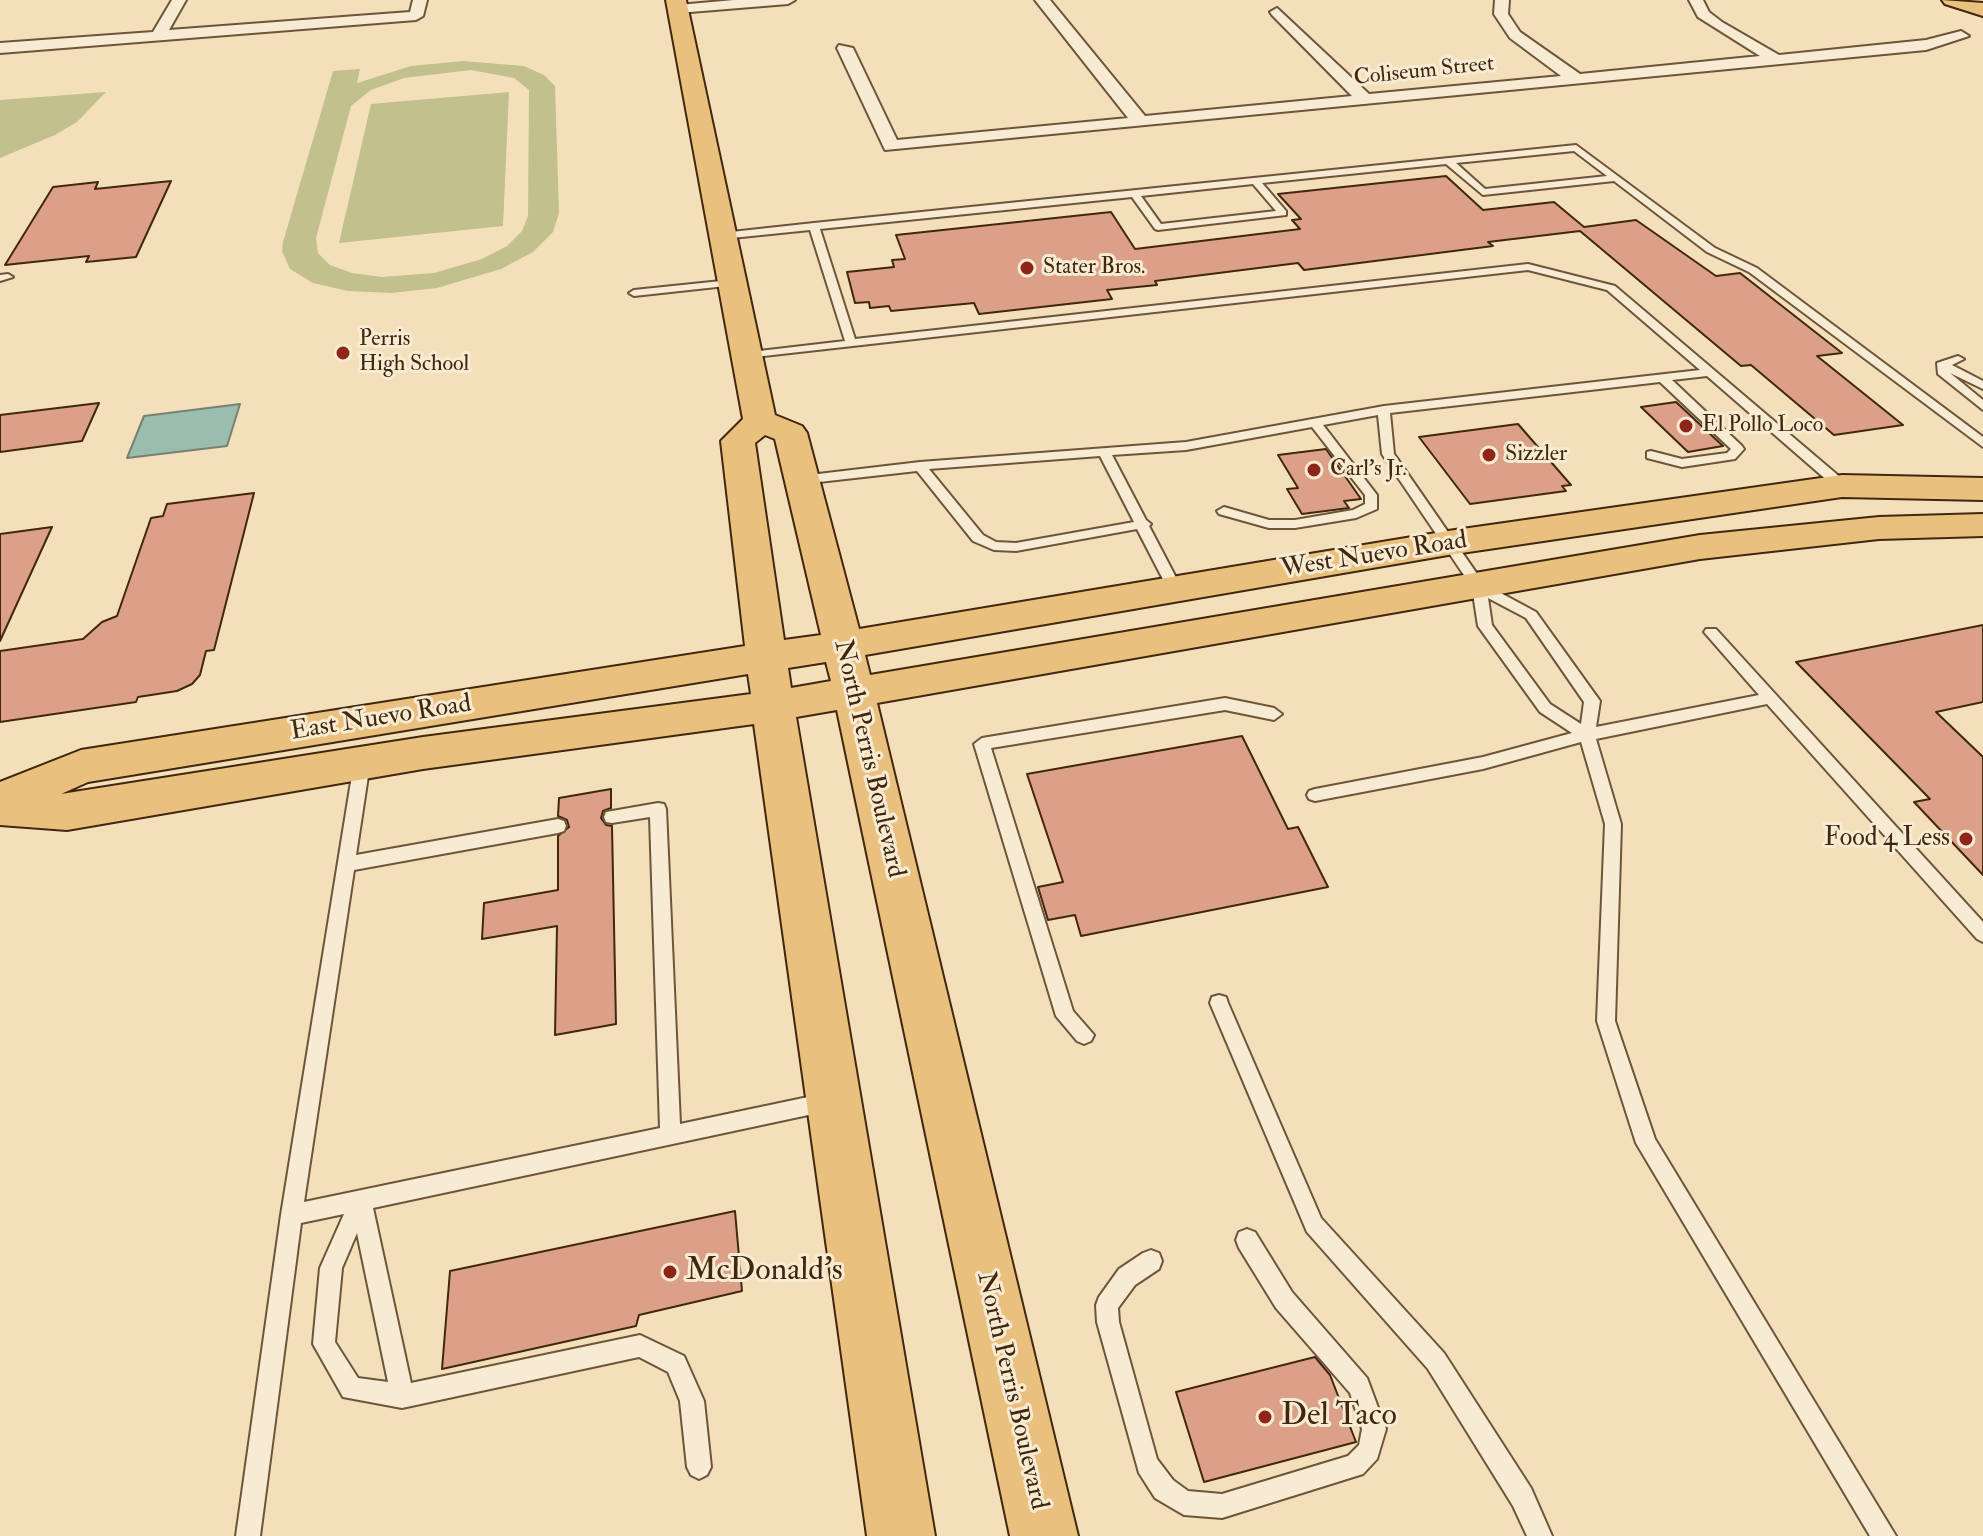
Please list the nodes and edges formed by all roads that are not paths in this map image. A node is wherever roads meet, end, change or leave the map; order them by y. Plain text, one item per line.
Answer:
1 (179, 0) edge
2 (788, 0) edge
3 (1042, 0) edge
4 (1502, 0) edge
5 (1696, 0) edge
6 (1957, 2) edge
7 (677, 4) edge
8 (418, 8) edge
9 (1983, 11) edge
10 (1277, 12) dead end
11 (158, 36) junction
12 (1961, 36) dead end
13 (0, 48) edge
14 (845, 48) dead end
15 (1777, 60) junction
16 (1576, 79) junction
17 (1365, 100) junction
18 (1141, 122) junction
19 (1448, 161) junction
20 (1615, 178) junction
21 (1255, 181) junction
22 (1134, 193) junction
23 (814, 226) junction
24 (722, 236) junction
25 (731, 283) junction
26 (634, 293) dead end
27 (851, 343) junction
28 (746, 355) junction
29 (1958, 359) dead end
30 (1941, 365) junction
31 (1707, 373) junction
32 (1663, 378) junction
33 (1983, 386) edge
34 (1983, 406) edge
35 (1384, 410) junction
36 (760, 421) junction
37 (1315, 423) junction
38 (1983, 443) edge
39 (1104, 452) junction
40 (1651, 455) dead end
41 (920, 466) junction
42 (801, 480) junction
43 (1842, 486) junction
44 (1983, 489) edge
45 (1224, 511) dead end
46 (1144, 524) junction
47 (1983, 525) edge
48 (1448, 543) junction
49 (1700, 547) junction
50 (1479, 587) junction
51 (1175, 589) junction
52 (1711, 632) dead end
53 (843, 645) junction
54 (770, 682) junction
55 (853, 692) junction
56 (1770, 698) junction
57 (1274, 714) dead end
58 (1587, 735) junction
59 (362, 763) junction
60 (1315, 795) dead end
61 (0, 801) edge
62 (0, 807) edge
63 (612, 817) dead end
64 (558, 826) dead end
65 (347, 864) junction
66 (1983, 934) edge
67 (1219, 1003) dead end
68 (1084, 1035) dead end
69 (833, 1101) junction
70 (670, 1135) junction
71 (361, 1200) junction
72 (292, 1215) junction
73 (1247, 1240) dead end
74 (1151, 1261) dead end
75 (402, 1396) junction
76 (699, 1467) dead end
77 (248, 1536) edge
78 (901, 1536) edge
79 (1044, 1536) edge
80 (1540, 1536) edge
81 (1884, 1536) edge

1 - 11 street
2 - 7 street
3 - 18 street
4 - 16 street
5 - 15 street
6 - 9 main road
7 - 24 main road
8 - 11 street
10 - 17 street
11 - 13 street
12 - 15 street, Coliseum Street
14 - 18 street, Coliseum Street
15 - 16 street, Coliseum Street
16 - 17 street, Coliseum Street
17 - 18 street, Coliseum Street
19 - 20 lane
19 - 20 lane
19 - 21 lane
20 - 38 lane
21 - 22 lane
21 - 22 lane
22 - 23 lane
23 - 24 lane
23 - 27 lane
24 - 25 main road
25 - 26 lane
25 - 28 main road
27 - 28 lane
27 - 31 lane
28 - 36 main road
29 - 30 lane
30 - 33 lane
30 - 34 lane
31 - 32 lane
31 - 43 lane
32 - 35 lane
32 - 40 lane
35 - 37 lane
35 - 48 lane
36 - 42 main road, North Perris Boulevard
36 - 54 main road
37 - 39 lane
37 - 45 lane
39 - 41 lane
39 - 46 lane
41 - 42 lane
41 - 46 lane
42 - 53 main road, North Perris Boulevard
43 - 44 main road, West Nuevo Road
43 - 48 main road, West Nuevo Road
43 - 49 main road
46 - 51 lane
47 - 49 main road, West Nuevo Road
48 - 50 lane
48 - 51 main road, West Nuevo Road
49 - 50 main road, West Nuevo Road
50 - 55 main road, West Nuevo Road
50 - 58 lane
50 - 58 lane
51 - 53 main road, West Nuevo Road
52 - 56 lane
53 - 54 main road, West Nuevo Road
53 - 55 main road, North Perris Boulevard
54 - 55 main road, West Nuevo Road
54 - 59 main road, East Nuevo Road
54 - 61 main road, East Nuevo Road
54 - 69 main road
55 - 79 main road, North Perris Boulevard
56 - 58 lane
56 - 66 lane
57 - 68 lane
58 - 60 lane
58 - 81 lane
59 - 62 main road, East Nuevo Road
59 - 65 lane
63 - 70 lane
64 - 65 lane
65 - 72 lane
67 - 80 lane
69 - 70 lane
69 - 78 main road
70 - 71 lane
71 - 72 lane
71 - 75 lane
71 - 75 lane
72 - 77 lane
73 - 74 lane
75 - 76 lane

